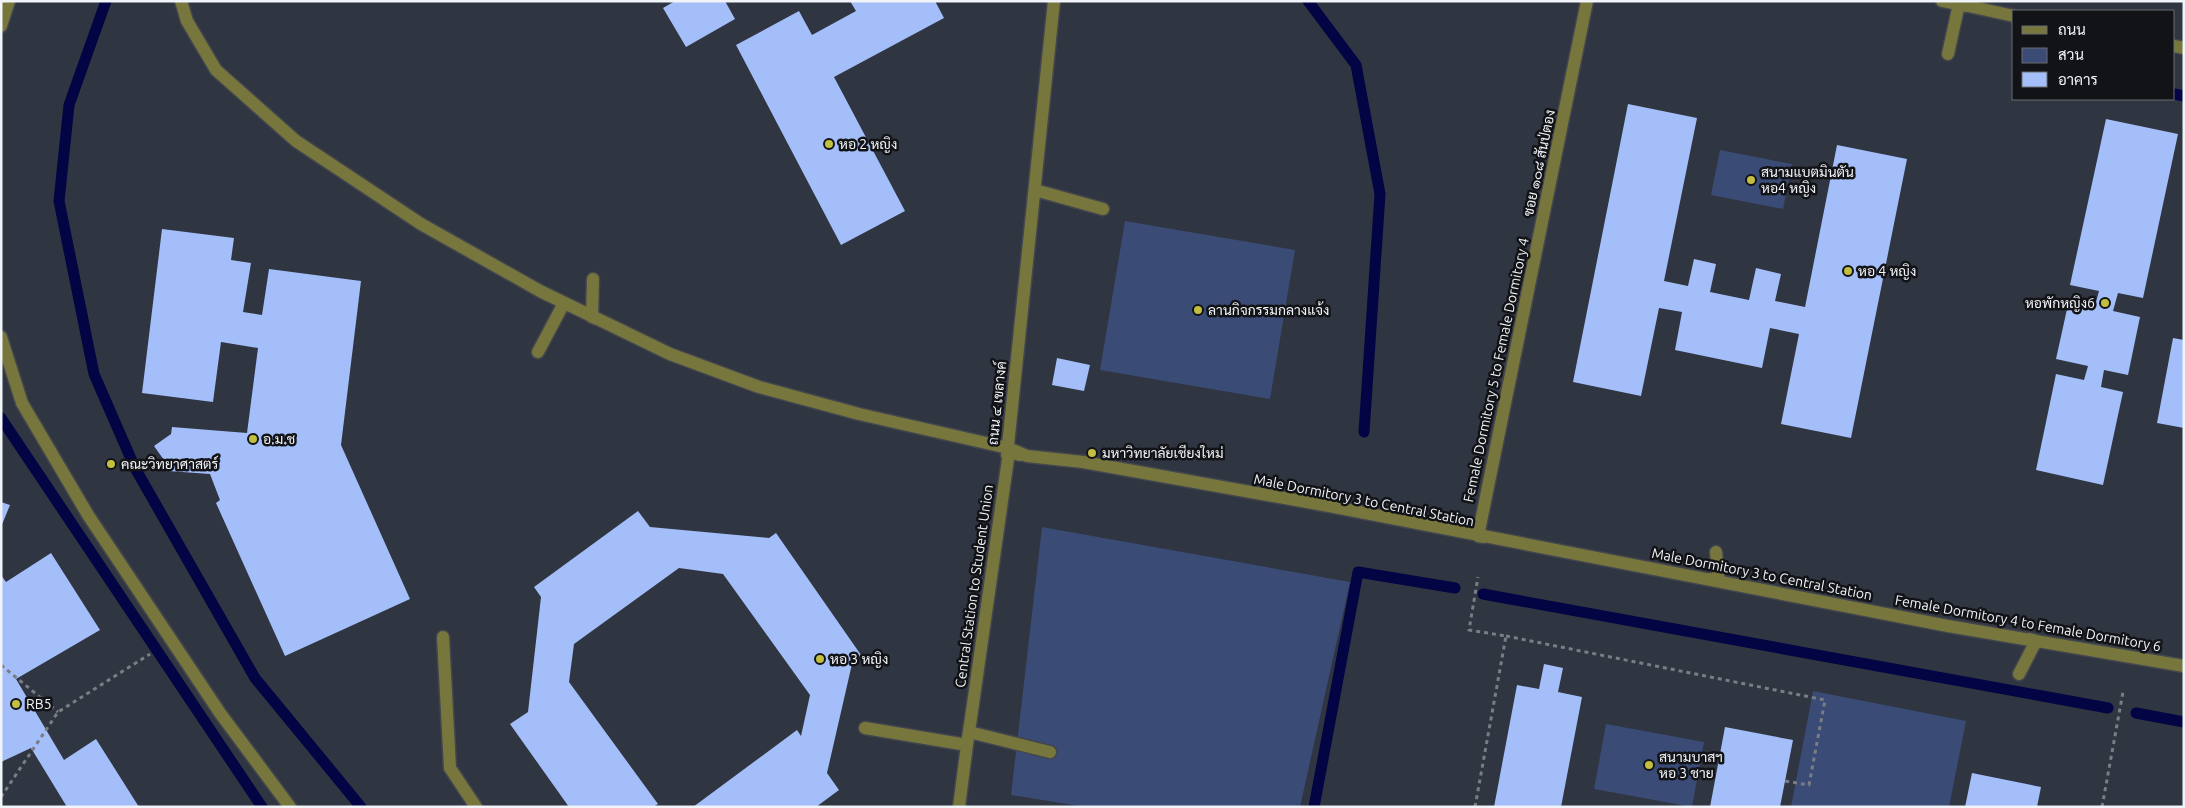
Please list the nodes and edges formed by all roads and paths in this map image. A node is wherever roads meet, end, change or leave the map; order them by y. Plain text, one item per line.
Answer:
1 (9, 1) edge
2 (181, 1) edge
3 (1054, 1) edge
4 (1588, 1) edge
5 (1942, 1) edge
6 (1959, 4) junction
7 (2012, 15) edge
8 (1, 26) edge
9 (1948, 54) dead end
10 (1035, 190) junction
11 (1103, 209) dead end
12 (593, 279) dead end
13 (564, 303) junction
14 (592, 316) junction
15 (1, 337) edge
16 (646, 342) junction
17 (538, 352) dead end
18 (759, 386) junction
19 (1006, 448) junction
20 (1027, 456) junction
21 (1083, 462) junction
22 (1478, 536) junction
23 (1716, 552) dead end
24 (1690, 576) junction
25 (1478, 577) dead end
26 (1719, 580) junction
27 (1745, 586) junction
28 (1506, 636) junction
29 (443, 637) dead end
30 (172, 640) junction
31 (2031, 640) junction
32 (1, 665) edge
33 (2184, 666) edge
34 (2019, 674) dead end
35 (2123, 692) dead end
36 (58, 712) junction
37 (970, 727) junction
38 (865, 728) dead end
39 (967, 745) junction
40 (1050, 752) dead end
41 (1785, 781) dead end
42 (1, 797) edge
43 (290, 807) edge
44 (476, 807) edge
45 (958, 807) edge
46 (1475, 807) edge
47 (2102, 807) edge

1 - 8 street
2 - 13 street
3 - 10 street, ถนน ๔ เขลางค์
4 - 22 street, Female Dormitory 5 to Female Dormitory 4
5 - 6 street
6 - 7 street
6 - 9 street
10 - 11 street
10 - 19 street
10 - 19 street, ถนน ๔ เขลางค์
12 - 14 street
13 - 14 street
13 - 16 street
13 - 17 street
14 - 16 street
15 - 30 street
16 - 18 street
18 - 19 street
18 - 19 street
19 - 20 street
19 - 37 street, Central Station to Student Union
19 - 37 street
20 - 21 street
20 - 37 street
21 - 22 street, Male Dormitory 3 to Central Station
21 - 22 street
22 - 24 street, Male Dormitory 3 to Central Station
23 - 26 street
24 - 26 street
24 - 27 street, Male Dormitory 3 to Central Station
25 - 28 path
26 - 27 street
26 - 31 street, Female Dormitory 4 to Female Dormitory 6
27 - 31 street
28 - 41 path
28 - 46 path
29 - 44 street
30 - 36 path
30 - 43 street
31 - 33 street, Female Dormitory 4 to Female Dormitory 6
31 - 34 street
32 - 36 path
35 - 47 path
36 - 42 path
37 - 39 street
37 - 40 street
38 - 39 street
39 - 45 street

